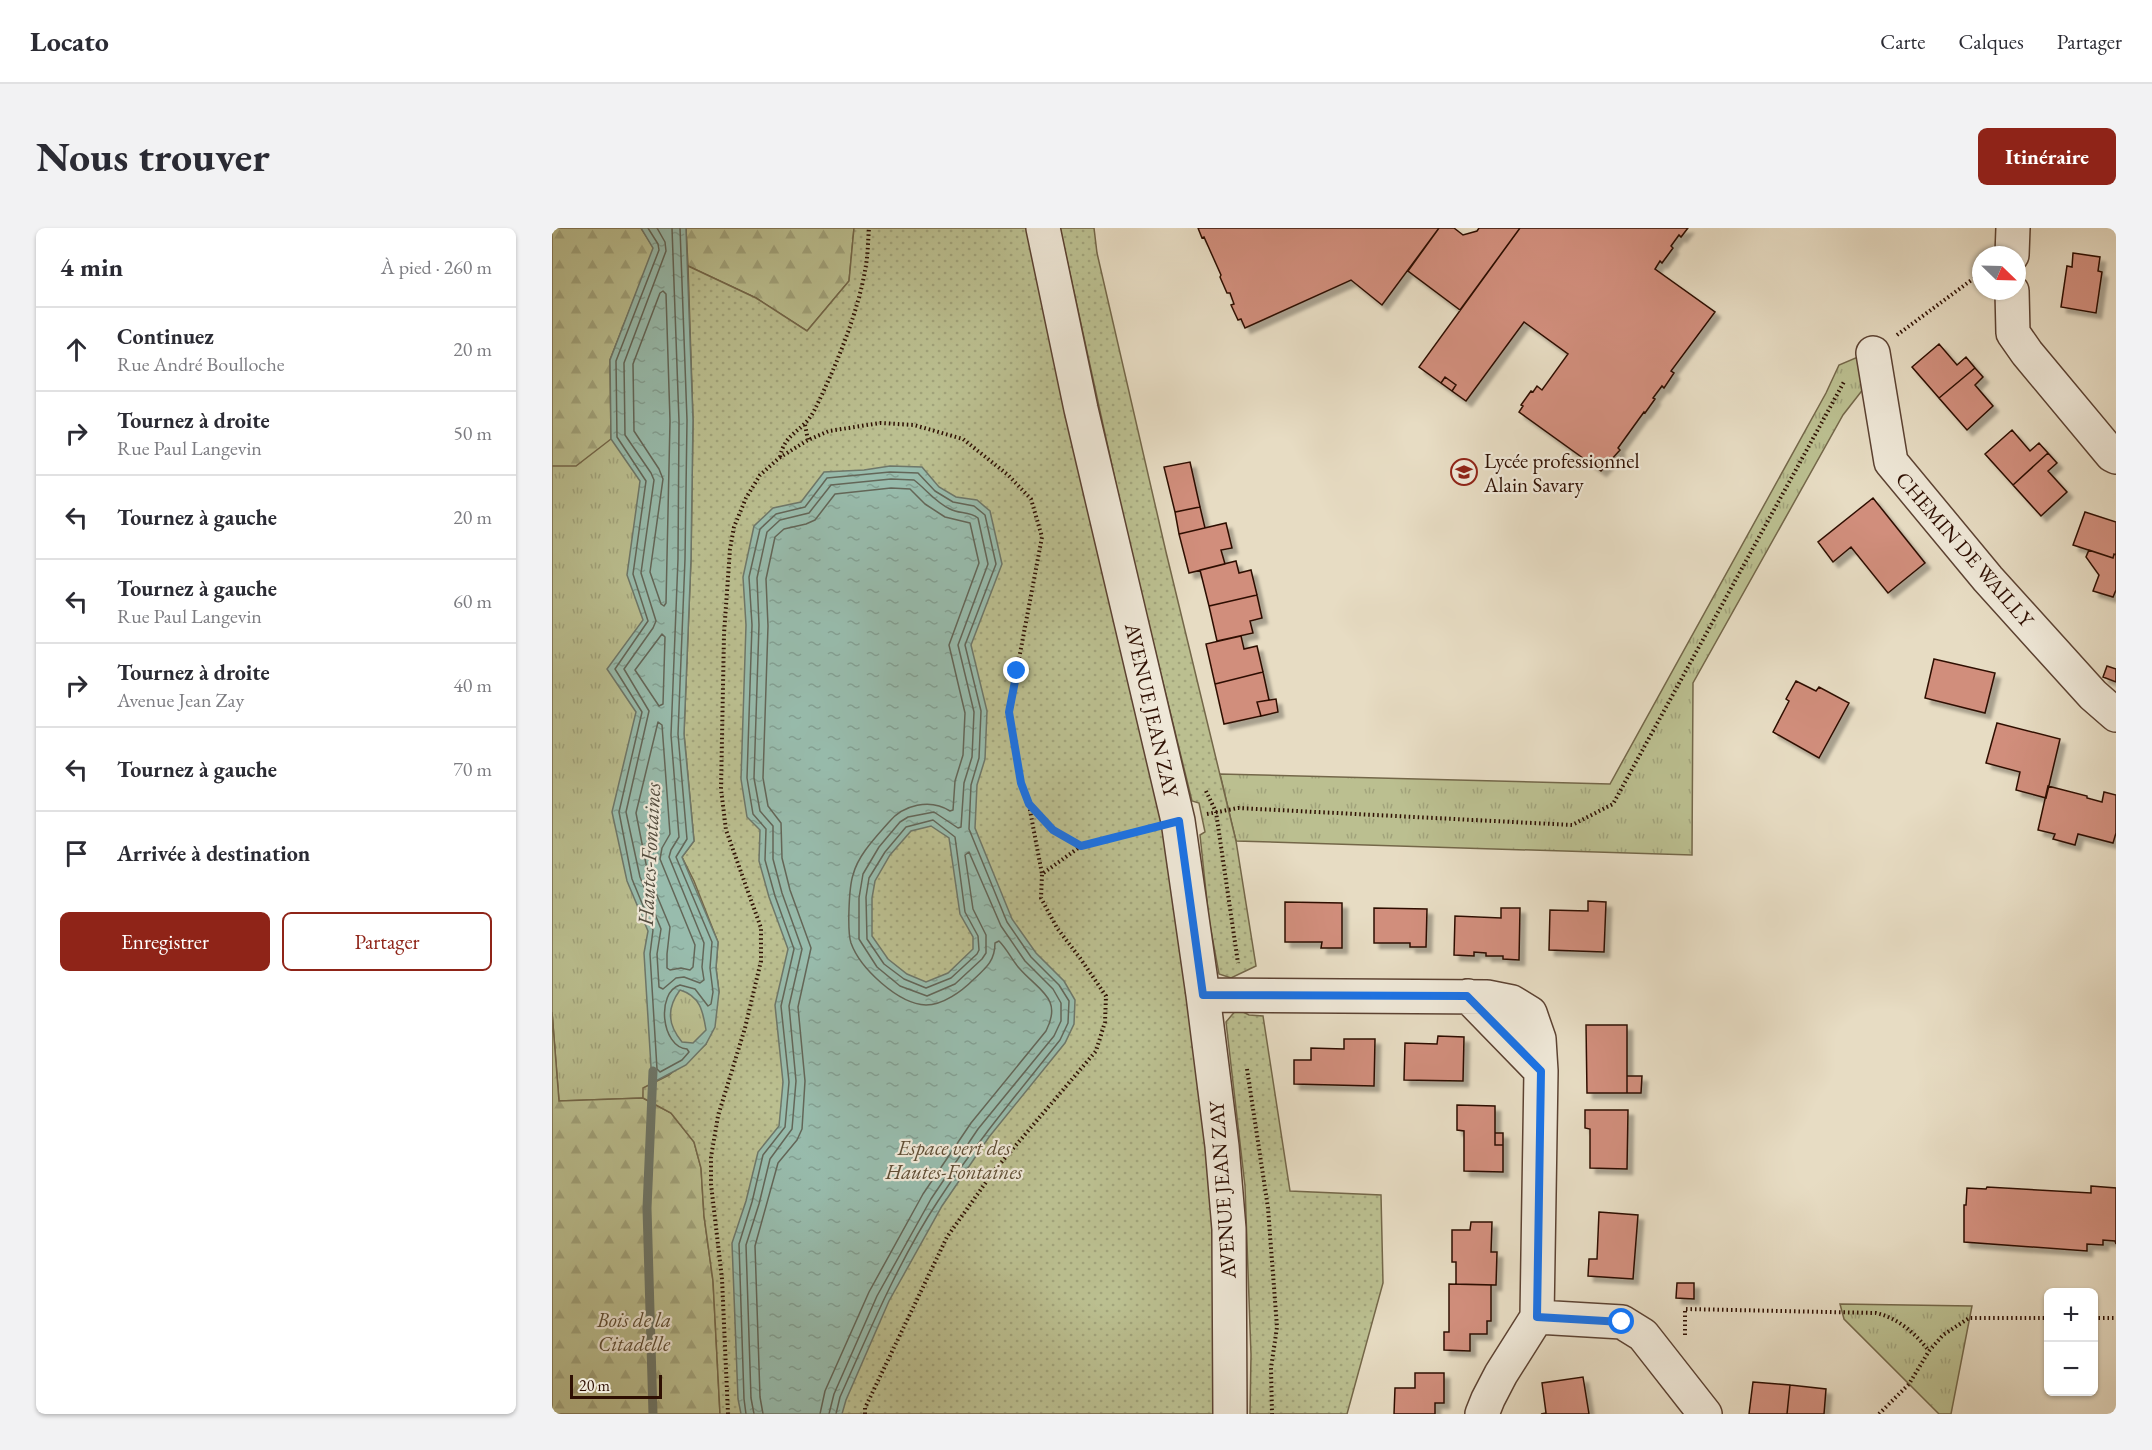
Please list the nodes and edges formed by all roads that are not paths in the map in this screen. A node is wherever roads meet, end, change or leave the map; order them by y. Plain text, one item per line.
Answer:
1 (1043, 228) edge
2 (2013, 228) edge
3 (2012, 246) edge
4 (2012, 300) edge
5 (1873, 353) road end
6 (2116, 457) edge
7 (2116, 715) edge
8 (1203, 995) junction
9 (1537, 1317) junction
10 (1230, 1414) edge
11 (1482, 1414) edge
12 (1705, 1414) edge

1 - 8 street, AVENUE JEAN ZAY
2 - 3 street
4 - 6 street
5 - 7 street, CHEMIN DE WAILLY
8 - 9 street
8 - 10 street, AVENUE JEAN ZAY
9 - 11 street
9 - 12 street

